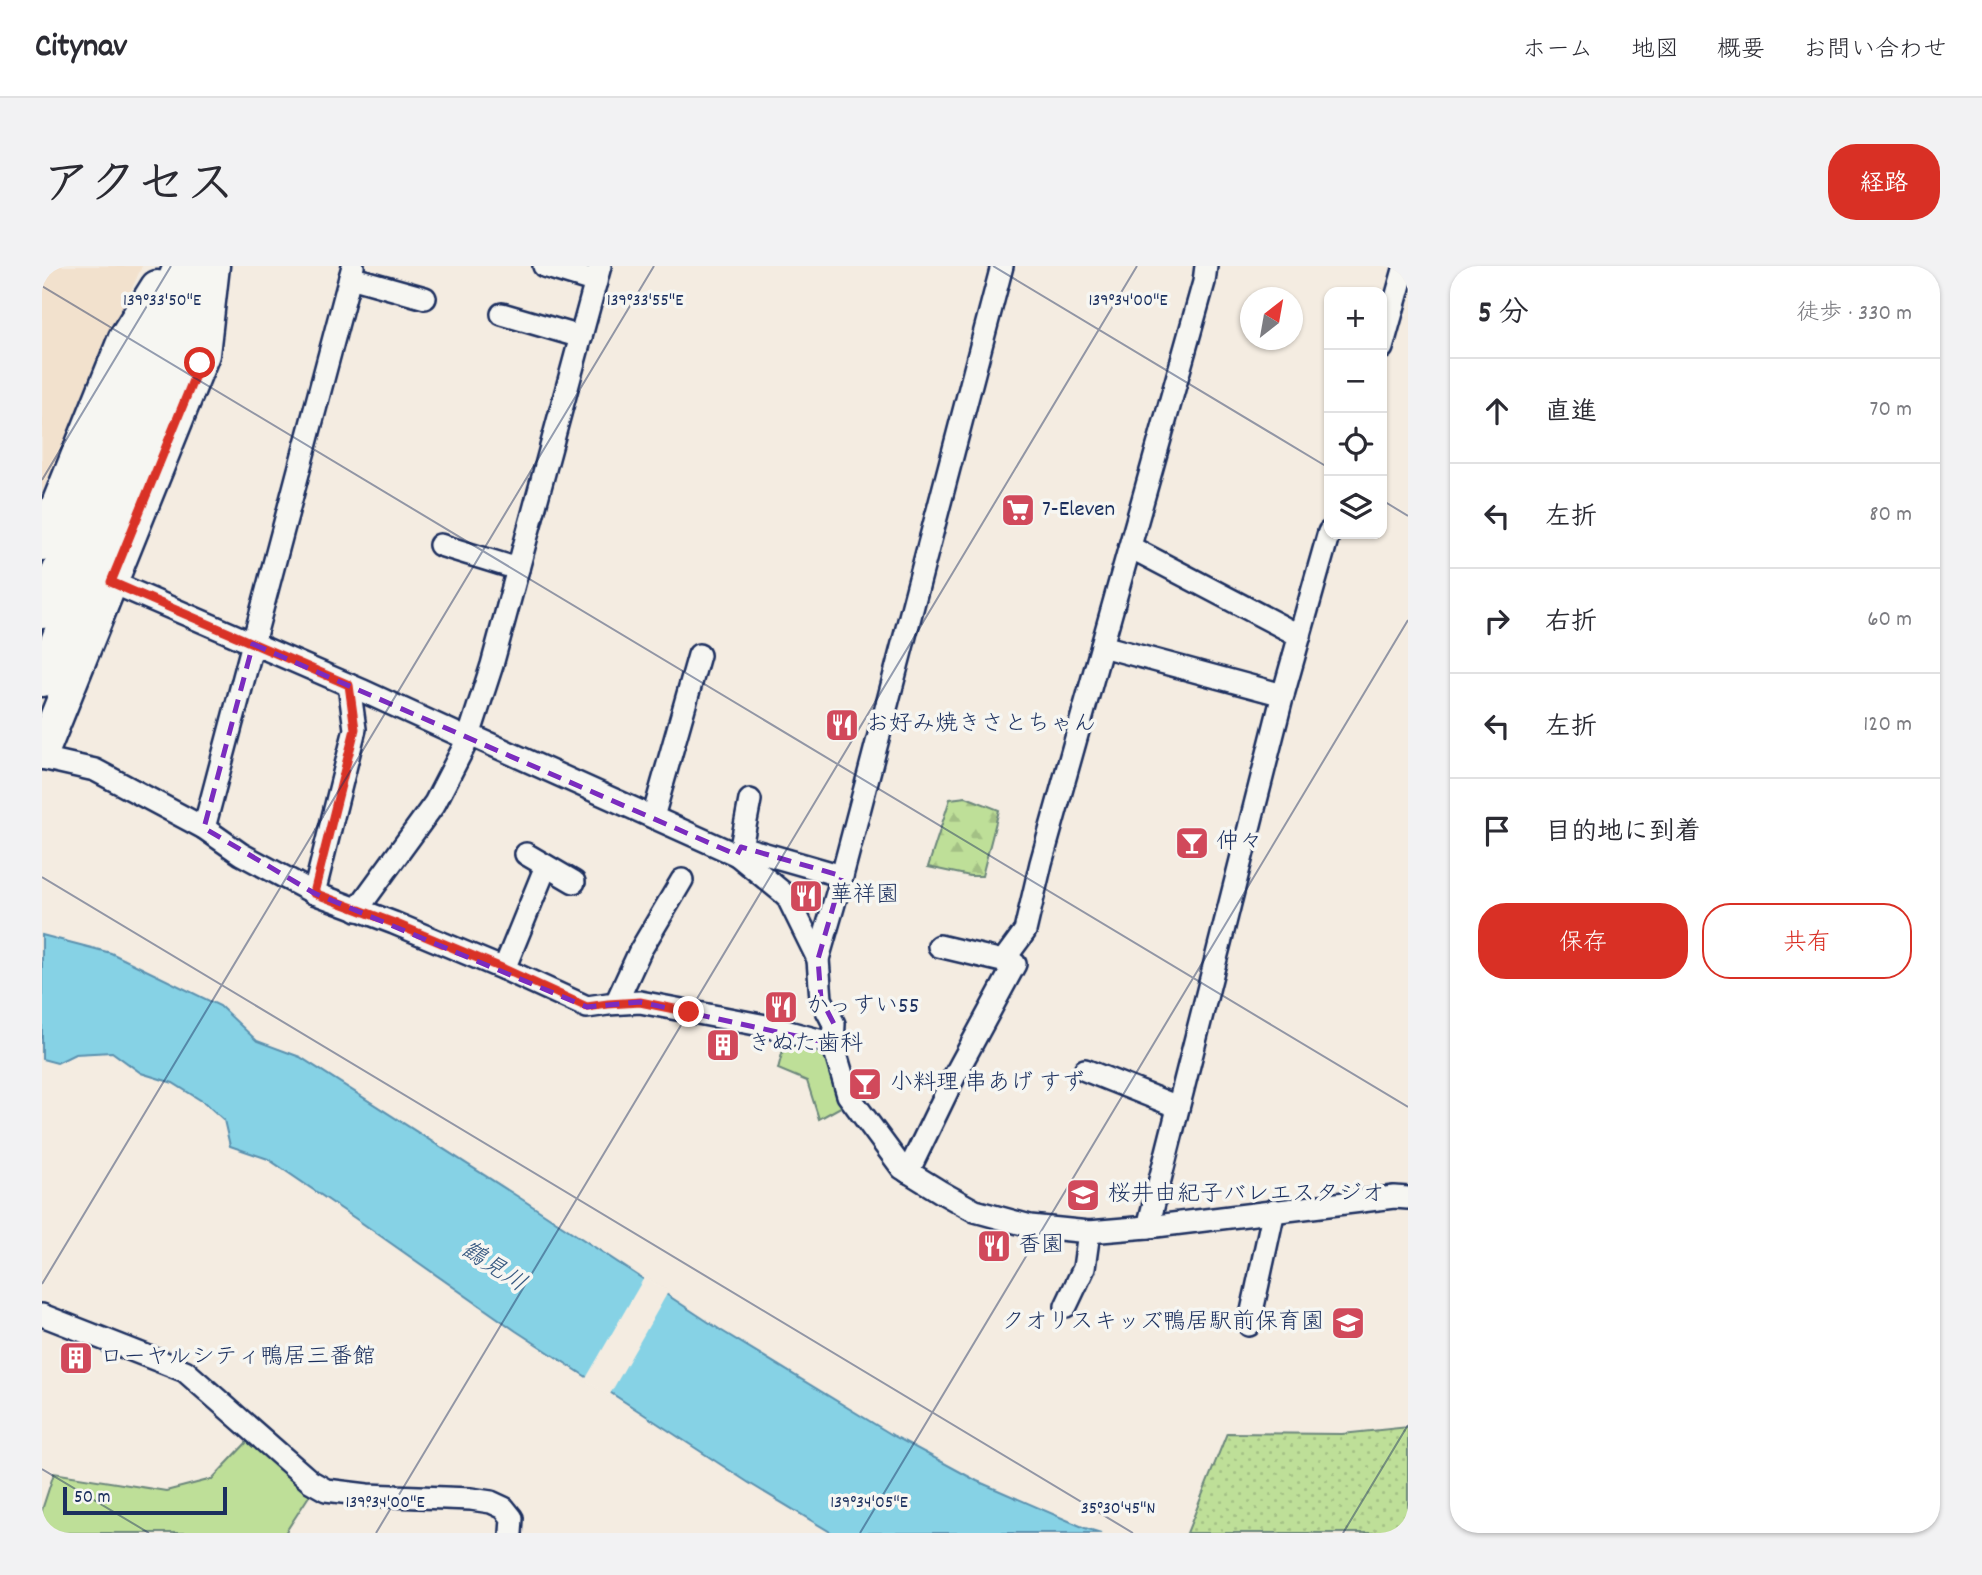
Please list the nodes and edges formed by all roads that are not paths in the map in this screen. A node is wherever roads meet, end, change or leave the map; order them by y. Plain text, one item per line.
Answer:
1 (170, 266) edge
2 (180, 266) edge
3 (204, 266) edge
4 (213, 266) edge
5 (544, 266) edge
6 (1002, 266) edge
7 (1206, 266) edge
8 (1405, 266) edge
9 (352, 272) edge
10 (598, 274) edge
11 (425, 298) dead end
12 (502, 314) dead end
13 (1387, 330) edge
14 (581, 337) junction
15 (1327, 539) edge
16 (42, 544) edge
17 (440, 545) dead end
18 (1130, 547) junction
19 (518, 569) junction
20 (84, 578) junction
21 (42, 612) edge
22 (1300, 636) junction
23 (253, 644) junction
24 (1102, 646) junction
25 (699, 655) dead end
26 (42, 680) edge
27 (349, 685) junction
28 (1283, 695) junction
29 (469, 737) junction
30 (42, 755) edge
31 (750, 800) dead end
32 (653, 817) junction
33 (204, 828) junction
34 (739, 851) junction
35 (526, 854) dead end
36 (546, 866) junction
37 (842, 876) junction
38 (682, 880) dead end
39 (574, 882) dead end
40 (314, 893) junction
41 (357, 910) junction
42 (939, 946) dead end
43 (818, 959) junction
44 (1003, 961) junction
45 (504, 969) junction
46 (615, 1003) junction
47 (833, 1044) junction
48 (1085, 1070) dead end
49 (1178, 1107) junction
50 (908, 1171) junction
51 (1408, 1198) edge
52 (1274, 1210) junction
53 (1148, 1227) junction
54 (1089, 1232) junction
55 (1066, 1306) dead end
56 (42, 1315) edge
57 (1249, 1325) dead end
58 (511, 1533) edge

1 - 16 street
2 - 20 street
3 - 20 street
4 - 20 street
5 - 10 street
6 - 37 street
7 - 18 street
8 - 13 street
9 - 11 street
9 - 23 street
10 - 14 street
12 - 14 street
14 - 19 street
15 - 22 street
17 - 19 street
18 - 22 street
18 - 24 street
19 - 29 street
20 - 21 street
20 - 23 street
20 - 26 street
20 - 30 street
22 - 28 street
23 - 27 street
23 - 33 street
24 - 28 street
24 - 44 street
25 - 32 street
27 - 29 street
27 - 40 street
28 - 49 street
29 - 32 street
29 - 41 street
30 - 33 street
31 - 34 street
32 - 34 street
33 - 40 street
34 - 37 street
34 - 43 street
35 - 36 street
36 - 39 street
36 - 45 street
37 - 43 street
38 - 46 street
40 - 41 street
41 - 45 street
42 - 44 street
43 - 47 street
44 - 50 street
45 - 46 street
46 - 47 street
47 - 50 street
48 - 49 street
49 - 53 street
50 - 54 street
51 - 52 street
52 - 53 street
52 - 57 street
53 - 54 street
54 - 55 street
56 - 58 street

